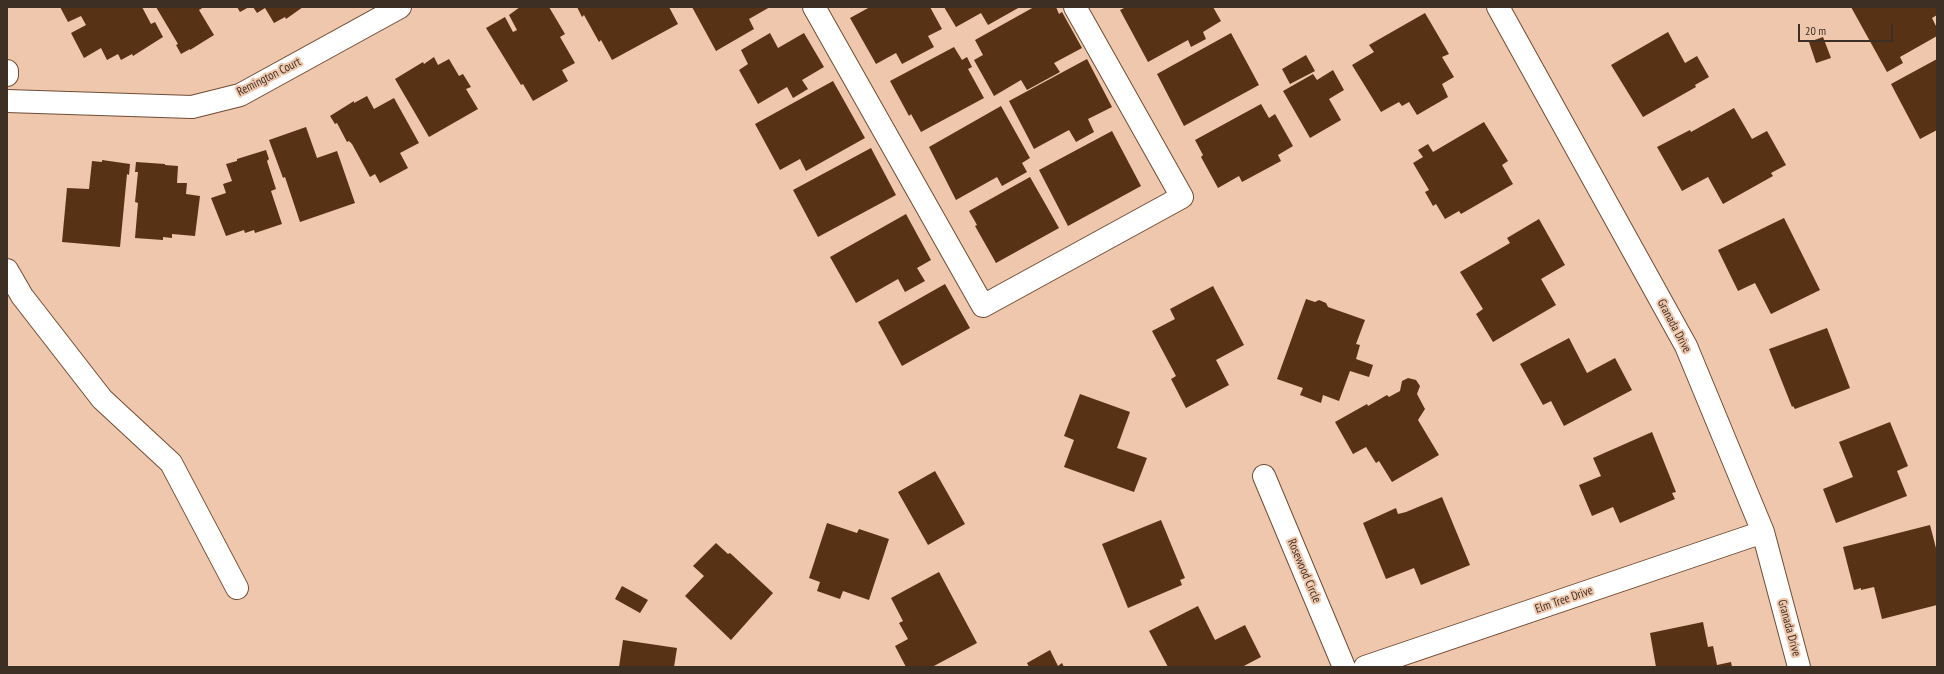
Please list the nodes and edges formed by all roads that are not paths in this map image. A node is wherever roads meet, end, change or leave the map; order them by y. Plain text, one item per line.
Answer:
1 (400, 7) edge
2 (814, 7) edge
3 (1075, 7) edge
4 (1498, 7) edge
5 (7, 71) edge
6 (7, 75) edge
7 (7, 101) edge
8 (7, 270) edge
9 (1264, 476) dead end
10 (1763, 532) junction
11 (236, 588) dead end
12 (1344, 667) edge
13 (1365, 667) edge
14 (1799, 667) edge

1 - 7 street, Remington Court
2 - 3 street
4 - 10 street, Granada Drive
5 - 6 street
8 - 11 street
9 - 12 street, Rosewood Circle
10 - 13 street, Elm Tree Drive
10 - 14 street, Granada Drive

